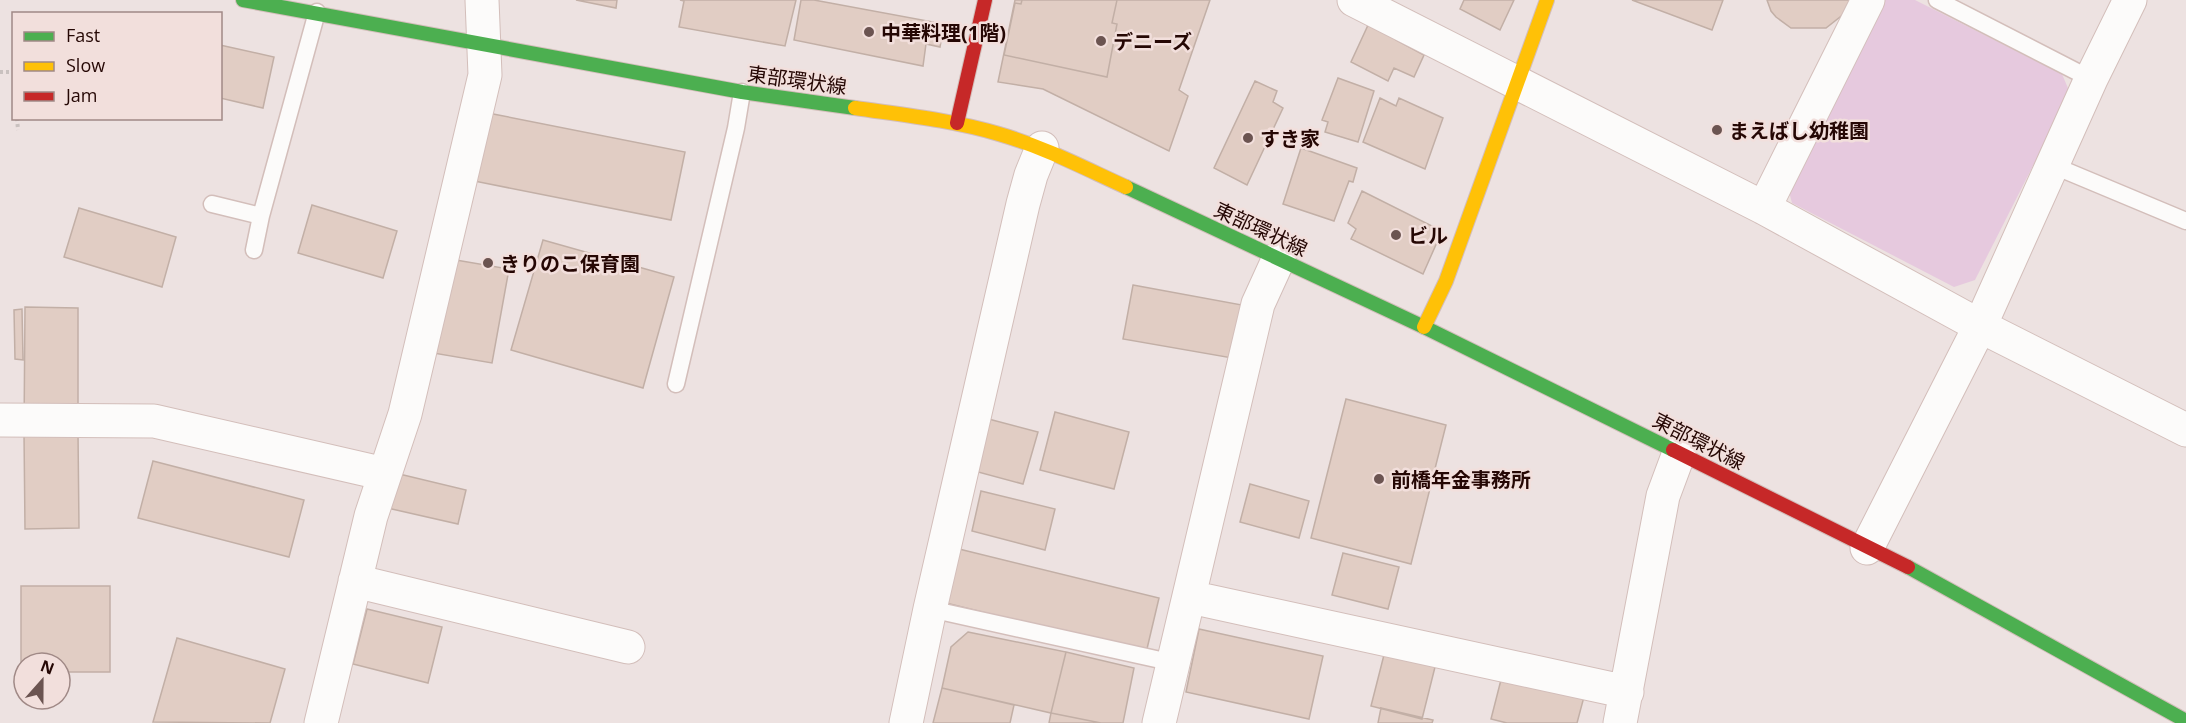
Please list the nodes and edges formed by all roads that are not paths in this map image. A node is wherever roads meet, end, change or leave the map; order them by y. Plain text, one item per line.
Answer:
1 (243, 0) edge
2 (482, 0) edge
3 (985, 0) edge
4 (1354, 0) edge
5 (1547, 0) edge
6 (1868, 0) edge
7 (1937, 0) edge
8 (2130, 0) edge
9 (317, 12) junction
10 (484, 43) junction
11 (2091, 80) junction
12 (1517, 83) junction
13 (742, 92) junction
14 (957, 123) junction
15 (1042, 148) junction
16 (2052, 165) junction
17 (212, 204) dead end
18 (1764, 208) junction
19 (261, 216) junction
20 (2186, 221) edge
21 (254, 250) dead end
22 (1279, 258) junction
23 (1424, 327) junction
24 (1980, 327) junction
25 (676, 384) dead end
26 (0, 420) edge
27 (2186, 430) edge
28 (1679, 453) junction
29 (385, 474) junction
30 (1867, 548) junction
31 (355, 581) junction
32 (1190, 597) junction
33 (930, 609) junction
34 (628, 646) dead end
35 (1174, 663) junction
36 (1623, 707) edge
37 (2186, 721) edge
38 (321, 723) edge
39 (906, 723) edge
40 (1160, 723) edge

1 - 9 street, 東部環状線
2 - 10 street
3 - 14 street
4 - 12 street
5 - 12 street
6 - 18 street
7 - 11 lane
8 - 11 street
9 - 10 street, 東部環状線
9 - 19 lane
10 - 13 street, 東部環状線
10 - 29 street
11 - 16 street
12 - 18 street
12 - 23 street
13 - 14 street, 東部環状線
13 - 25 lane
14 - 15 street, 東部環状線
15 - 22 street, 東部環状線
15 - 33 street
16 - 20 lane
16 - 24 street
17 - 19 lane
18 - 24 street
19 - 21 lane
22 - 23 street, 東部環状線
22 - 32 street
23 - 28 street, 東部環状線
24 - 27 street
24 - 30 street
26 - 29 street
28 - 30 street, 東部環状線
28 - 36 street
29 - 31 street
30 - 37 street, 東部環状線
31 - 34 street
31 - 38 street
32 - 35 street
32 - 36 street
33 - 35 lane
33 - 39 street
35 - 40 street

